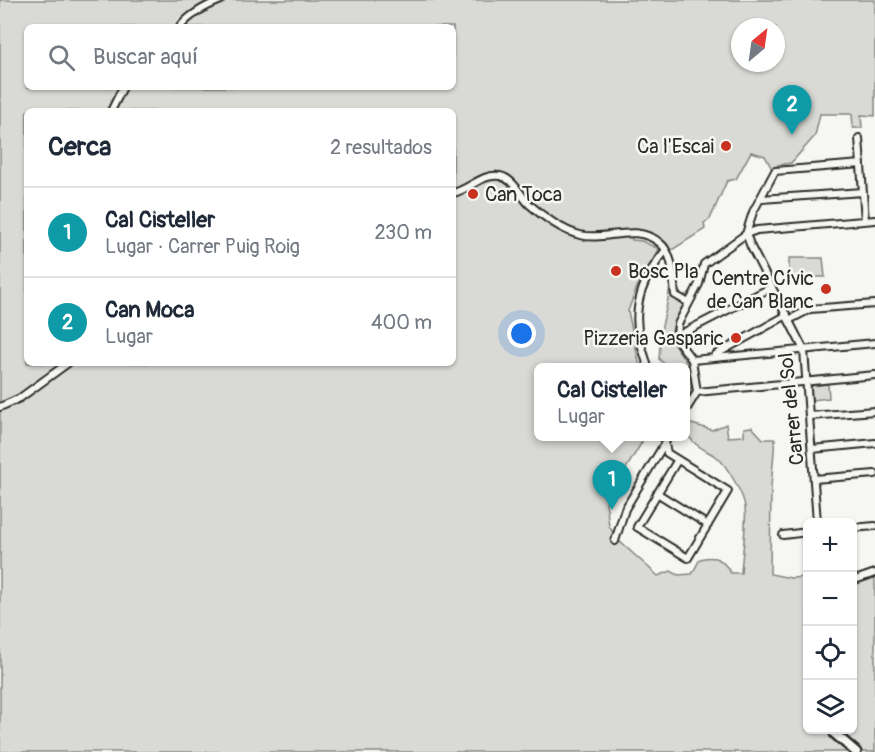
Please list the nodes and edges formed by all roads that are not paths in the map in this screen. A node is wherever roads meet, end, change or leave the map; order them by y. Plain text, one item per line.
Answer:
1 (221, 0) edge
2 (183, 24) edge
3 (122, 90) edge
4 (112, 108) edge
5 (859, 138) dead end
6 (861, 164) junction
7 (456, 192) edge
8 (863, 192) junction
9 (761, 199) junction
10 (875, 220) edge
11 (866, 221) junction
12 (746, 234) junction
13 (666, 250) junction
14 (772, 287) junction
15 (689, 303) junction
16 (875, 304) edge
17 (788, 317) junction
18 (676, 336) junction
19 (875, 344) edge
20 (804, 350) junction
21 (712, 357) junction
22 (692, 360) junction
23 (647, 363) edge
24 (64, 366) edge
25 (875, 375) edge
26 (807, 381) junction
27 (697, 392) junction
28 (690, 403) edge
29 (0, 407) edge
30 (875, 411) edge
31 (810, 416) junction
32 (662, 441) edge
33 (663, 441) edge
34 (875, 443) edge
35 (812, 448) junction
36 (677, 461) junction
37 (875, 474) edge
38 (814, 479) junction
39 (657, 494) junction
40 (818, 518) edge
41 (708, 525) junction
42 (875, 526) edge
43 (857, 528) edge
44 (803, 532) edge
45 (783, 535) dead end
46 (615, 541) dead end
47 (875, 573) edge
48 (857, 579) edge
49 (835, 734) dead end
50 (856, 752) edge

1 - 2 street
3 - 4 street
5 - 6 street
6 - 8 street
6 - 9 street
7 - 13 street
8 - 9 street
8 - 11 street
9 - 12 street
10 - 11 street
11 - 12 street
12 - 14 street, Carrer del Sol
12 - 15 street
13 - 15 street
13 - 23 street
14 - 17 street, Carrer del Sol
14 - 18 street
15 - 18 street
16 - 17 street
17 - 20 street, Carrer del Sol
17 - 21 street
18 - 22 street
19 - 20 street
20 - 21 street
20 - 26 street, Carrer del Sol
21 - 22 street
22 - 27 street
24 - 29 street
25 - 26 street
26 - 27 street
26 - 31 street, Carrer del Sol
27 - 28 street
30 - 31 street
31 - 35 street, Carrer del Sol
32 - 46 street
33 - 36 street
34 - 35 street
35 - 38 street, Carrer del Sol
36 - 39 street
36 - 41 street
37 - 38 street
38 - 40 street, Carrer del Sol
39 - 41 street
39 - 41 street
42 - 43 street
44 - 45 street
47 - 48 street
49 - 50 main road

